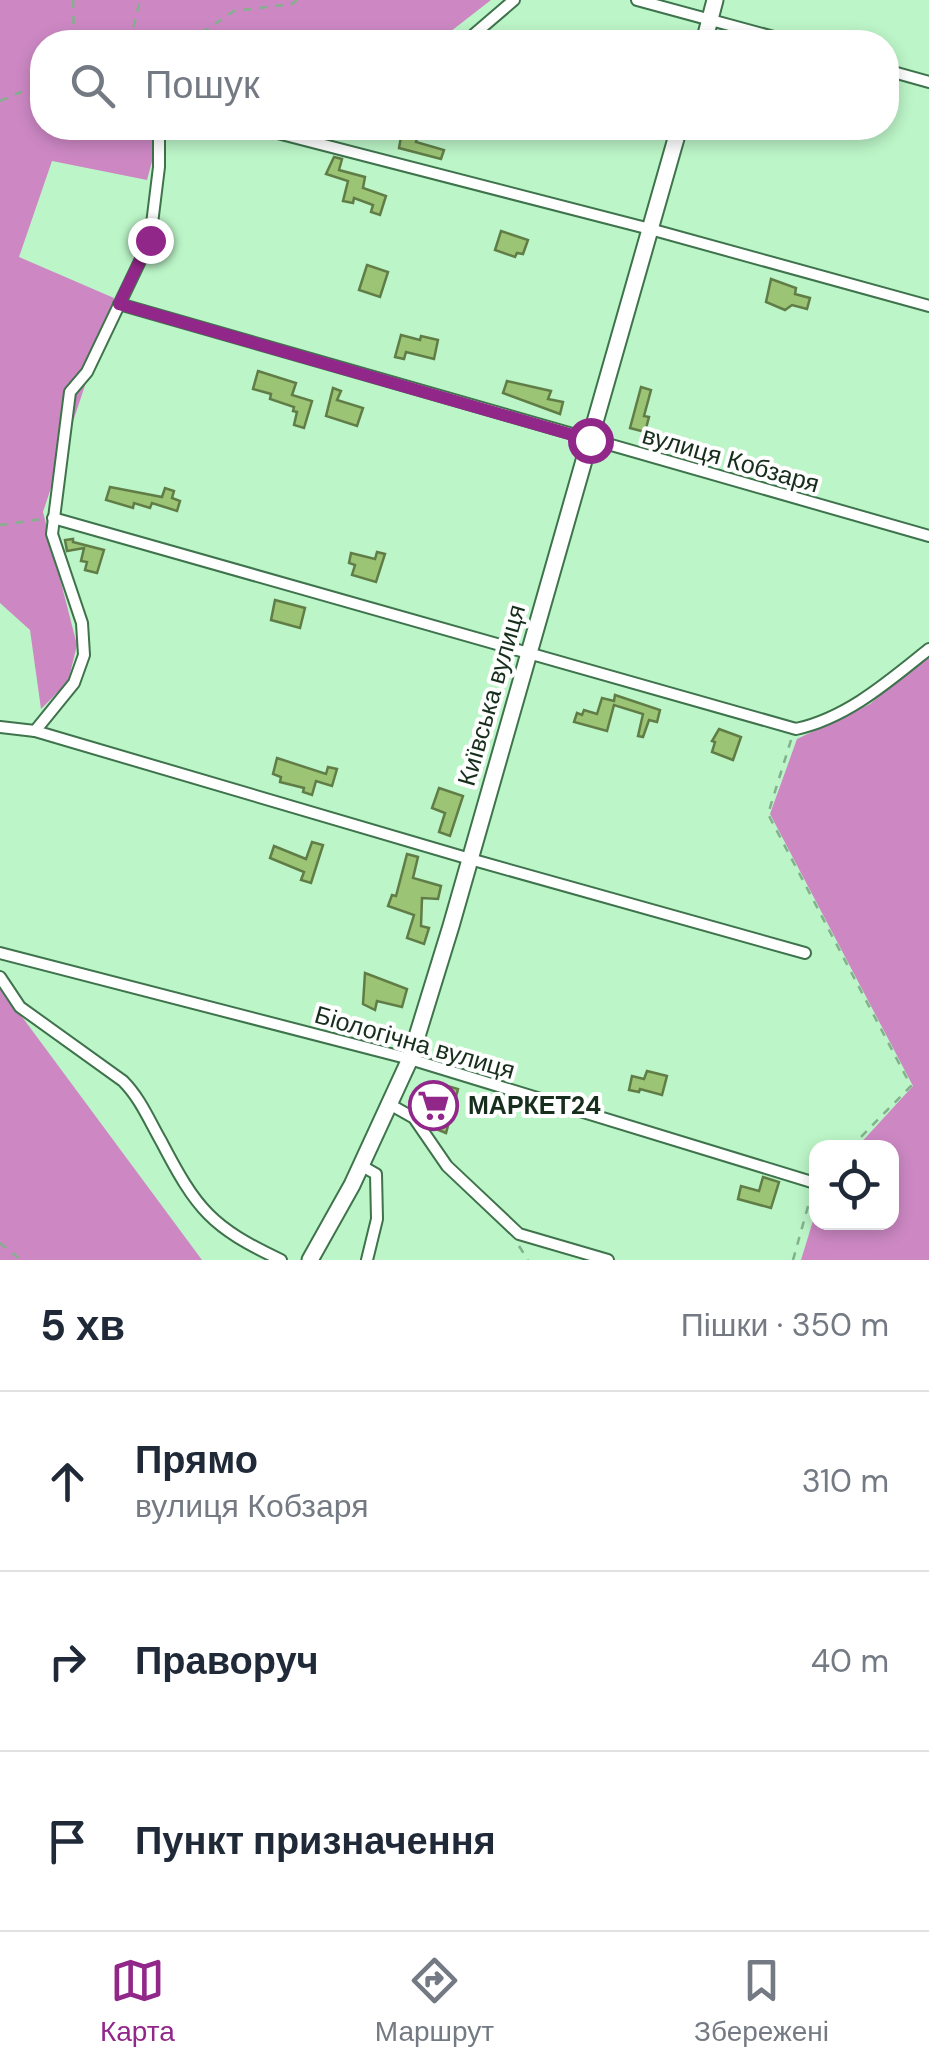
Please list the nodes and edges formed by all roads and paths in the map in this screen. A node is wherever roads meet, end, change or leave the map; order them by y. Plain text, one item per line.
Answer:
1 (73, 0) edge
2 (140, 0) edge
3 (297, 0) edge
4 (514, 0) edge
5 (637, 0) edge
6 (712, 4) edge
7 (74, 30) edge
8 (133, 30) edge
9 (206, 30) edge
10 (479, 30) edge
11 (707, 30) edge
12 (767, 30) edge
13 (899, 74) edge
14 (929, 82) edge
15 (30, 88) edge
16 (0, 100) edge
17 (159, 140) edge
18 (305, 140) edge
19 (676, 140) edge
20 (650, 229) junction
21 (119, 304) junction
22 (929, 306) edge
23 (590, 440) junction
24 (53, 518) junction
25 (0, 525) edge
26 (929, 536) edge
27 (929, 648) edge
28 (530, 652) junction
29 (0, 726) edge
30 (796, 729) junction
31 (36, 731) junction
32 (470, 860) junction
33 (805, 952) dead end
34 (0, 953) edge
35 (0, 977) edge
36 (410, 1059) junction
37 (391, 1105) junction
38 (858, 1140) edge
39 (362, 1166) junction
40 (809, 1181) edge
41 (809, 1204) edge
42 (519, 1234) junction
43 (0, 1243) edge
44 (20, 1260) edge
45 (281, 1260) edge
46 (311, 1260) edge
47 (367, 1260) edge
48 (528, 1260) edge
49 (608, 1260) edge
50 (793, 1260) edge

1 - 7 path
2 - 8 path
3 - 9 path
4 - 10 street
5 - 6 street
6 - 11 highway
6 - 12 street
13 - 14 street
15 - 16 path
17 - 21 street
18 - 20 street
19 - 20 highway, Київська вулиця
20 - 22 street
20 - 23 highway, Київська вулиця
21 - 23 street, вулиця Кобзаря
21 - 24 street
23 - 26 street, вулиця Кобзаря
23 - 28 highway, Київська вулиця
24 - 25 path
24 - 28 street
24 - 31 street
27 - 30 street
28 - 30 street
28 - 32 highway, Київська вулиця
29 - 31 street
30 - 38 path
31 - 32 street
32 - 33 street
32 - 36 highway, Київська вулиця
34 - 36 street, Біологічна вулиця
35 - 45 street
36 - 37 highway, Київська вулиця
36 - 40 street, Біологічна вулиця
37 - 39 highway, Київська вулиця
37 - 42 street
39 - 46 highway, Київська вулиця
39 - 47 street
41 - 50 path
42 - 48 path
42 - 49 street
43 - 44 path

